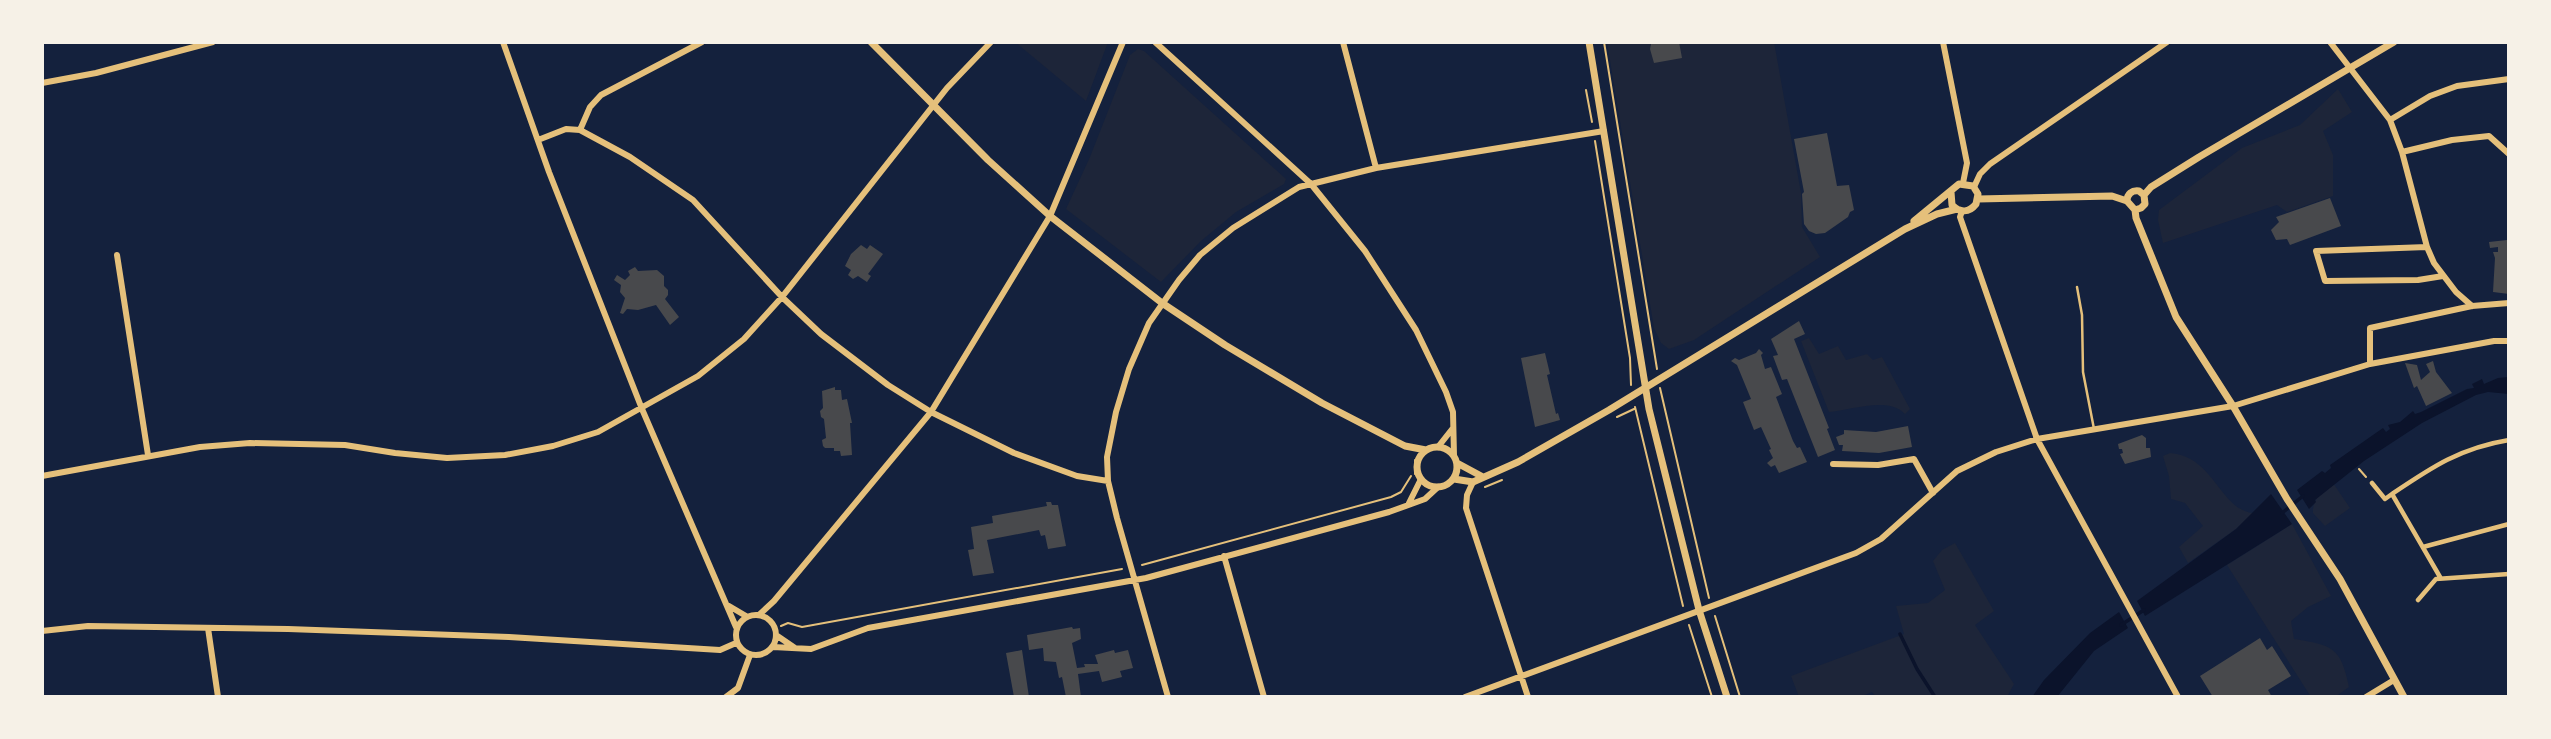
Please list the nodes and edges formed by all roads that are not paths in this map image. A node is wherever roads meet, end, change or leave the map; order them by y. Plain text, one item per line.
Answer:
1 (213, 42) edge
2 (503, 42) edge
3 (702, 42) edge
4 (871, 42) edge
5 (991, 42) edge
6 (1123, 42) edge
7 (1156, 42) edge
8 (1343, 42) edge
9 (1589, 42) edge
10 (1943, 42) edge
11 (2167, 42) edge
12 (2330, 42) edge
13 (2394, 42) edge
14 (199, 44) edge
15 (2349, 67) junction
16 (2509, 79) edge
17 (42, 83) edge
18 (932, 106) junction
19 (2390, 120) junction
20 (580, 130) junction
21 (1604, 131) junction
22 (538, 140) junction
23 (2402, 152) junction
24 (2509, 154) edge
25 (1376, 168) junction
26 (1963, 183) junction
27 (1311, 184) junction
28 (1974, 187) junction
29 (1951, 192) junction
30 (2144, 195) junction
31 (1978, 199) junction
32 (2127, 201) junction
33 (1959, 210) junction
34 (2135, 210) junction
35 (1050, 216) junction
36 (1905, 229) junction
37 (2427, 247) junction
38 (117, 255) dead end
39 (2443, 276) junction
40 (2077, 287) dead end
41 (782, 297) junction
42 (1162, 303) junction
43 (2509, 303) edge
44 (2472, 306) junction
45 (2509, 341) edge
46 (2370, 364) junction
47 (1645, 387) junction
48 (2233, 406) junction
49 (642, 408) junction
50 (931, 412) junction
51 (1453, 428) junction
52 (2094, 429) junction
53 (2037, 439) junction
54 (2509, 440) edge
55 (1405, 446) junction
56 (1438, 447) junction
57 (1426, 450) junction
58 (148, 455) junction
59 (1455, 459) junction
60 (1417, 463) junction
61 (1833, 464) dead end
62 (1419, 475) junction
63 (42, 476) edge
64 (1483, 477) junction
65 (1454, 479) junction
66 (1108, 481) junction
67 (1473, 482) junction
68 (2371, 483) road end
69 (1438, 487) junction
70 (1933, 493) junction
71 (2392, 494) junction
72 (1409, 503) junction
73 (2509, 524) edge
74 (2423, 547) junction
75 (1224, 556) junction
76 (2509, 574) edge
77 (2440, 578) junction
78 (1133, 580) junction
79 (2418, 600) dead end
80 (774, 601) junction
81 (729, 606) junction
82 (1699, 610) junction
83 (759, 615) junction
84 (747, 616) junction
85 (736, 627) junction
86 (208, 628) junction
87 (774, 628) junction
88 (42, 631) edge
89 (737, 643) junction
90 (773, 646) junction
91 (795, 648) junction
92 (750, 655) junction
93 (1520, 676) junction
94 (2394, 680) junction
95 (738, 688) junction
96 (218, 697) edge
97 (726, 697) edge
98 (741, 697) edge
99 (1168, 697) edge
100 (1264, 697) edge
101 (1465, 697) edge
102 (1528, 697) edge
103 (1727, 697) edge
104 (2178, 697) edge
105 (2366, 697) edge
106 (2404, 697) edge

1 - 14 street
2 - 22 street
3 - 20 street
4 - 18 street
5 - 18 street
6 - 35 street
7 - 27 street
8 - 25 street
9 - 21 street
10 - 26 street
11 - 28 street
12 - 15 street
13 - 15 street
14 - 17 street
15 - 19 street
15 - 30 street
16 - 19 street
18 - 35 street
18 - 41 street
19 - 23 street
20 - 22 street
20 - 41 street
21 - 25 street
21 - 47 street
22 - 49 street
23 - 24 street
23 - 37 street
25 - 27 street
26 - 28 street
26 - 29 street
27 - 42 street
27 - 51 street
28 - 31 street
29 - 33 street
29 - 36 street
30 - 32 street
30 - 34 street
31 - 32 street
31 - 33 street
32 - 34 street
33 - 36 street
33 - 53 street
34 - 48 street
35 - 42 street
35 - 50 street
36 - 47 street
37 - 39 street
37 - 39 street
38 - 58 street
39 - 44 street
40 - 52 lane
41 - 49 street
41 - 50 street
42 - 55 street
42 - 66 street
43 - 44 street
44 - 46 street
45 - 46 street
46 - 48 street
47 - 64 street
47 - 82 street
48 - 52 street
48 - 94 street
49 - 58 street
49 - 81 street
50 - 66 street
50 - 80 street
51 - 56 street
51 - 59 street
52 - 53 street
53 - 70 street
53 - 104 street
54 - 71 street
55 - 57 street
55 - 60 street
56 - 57 street
56 - 59 street
57 - 60 street
58 - 63 street
59 - 64 street
59 - 65 street
60 - 62 street
61 - 70 street
62 - 69 street
62 - 72 street
64 - 67 street
65 - 67 street
65 - 69 street
66 - 78 street
67 - 93 street
68 - 71 street
69 - 72 street
70 - 82 street
71 - 74 street
72 - 75 street
73 - 74 street
74 - 77 street
75 - 78 street
75 - 100 street
76 - 77 street
77 - 79 street
78 - 91 street
78 - 99 street
80 - 83 street
80 - 87 street
81 - 84 street
81 - 85 street
82 - 93 street
82 - 103 street
83 - 84 street
83 - 87 street
84 - 85 street
85 - 89 street
86 - 88 street
86 - 89 street
86 - 96 street
87 - 90 street
87 - 91 street
89 - 92 street
90 - 91 street
90 - 92 street
92 - 95 street
93 - 101 street
93 - 102 street
94 - 105 street
94 - 106 street
95 - 97 street
95 - 98 street

